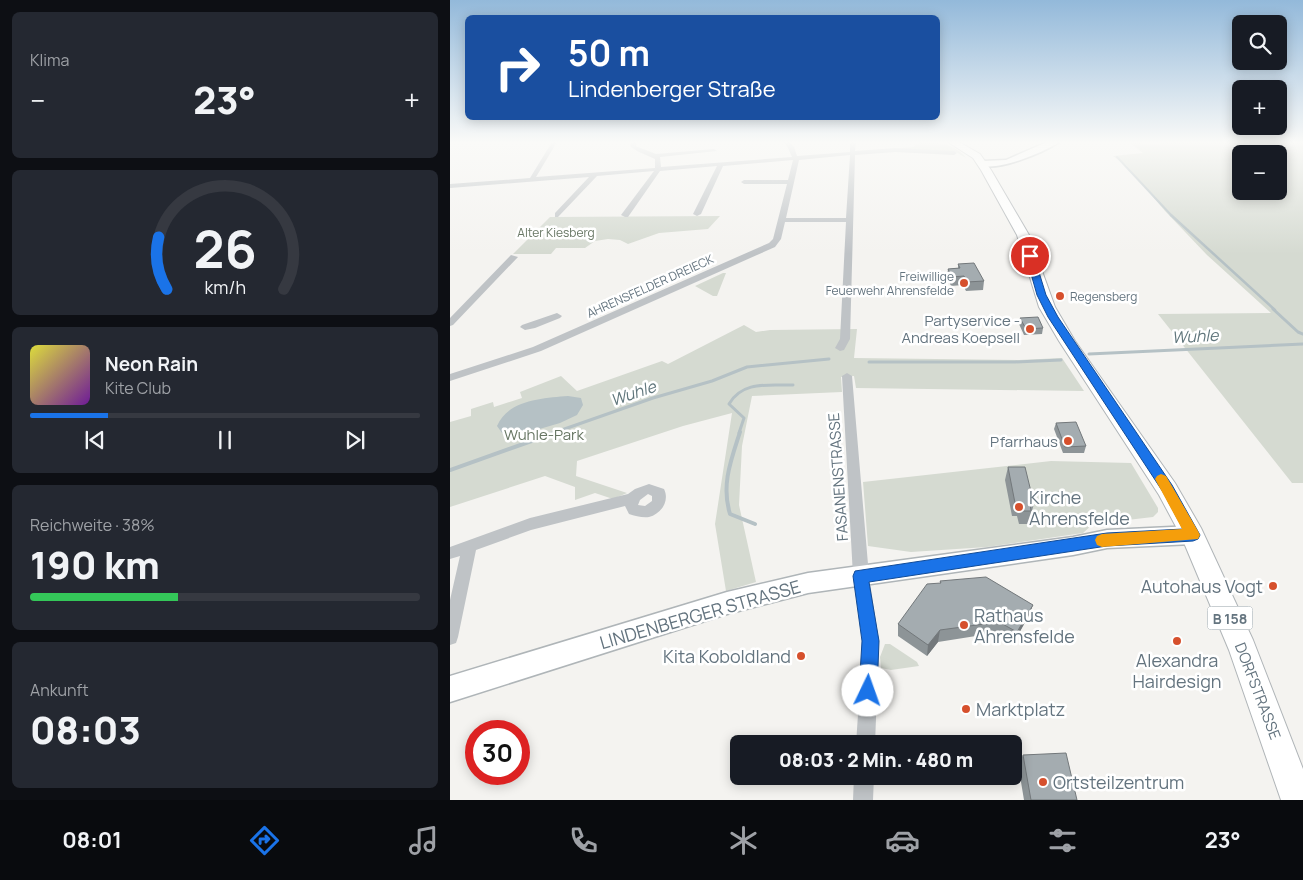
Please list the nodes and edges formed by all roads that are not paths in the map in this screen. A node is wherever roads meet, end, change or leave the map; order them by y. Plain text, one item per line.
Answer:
1 (528, 179) edge
2 (590, 179) edge
3 (651, 179) edge
4 (714, 179) edge
5 (851, 179) edge
6 (992, 179) edge
7 (744, 182) dead end
8 (791, 182) joint
9 (450, 186) edge
10 (697, 214) dead end
11 (558, 215) dead end
12 (625, 215) dead end
13 (782, 220) junction
14 (849, 220) junction
15 (514, 257) dead end
16 (557, 316) dead end
17 (450, 323) edge
18 (525, 327) dead end
19 (840, 348) dead end
20 (847, 376) dead end
21 (450, 378) edge
22 (632, 499) dead end
23 (1193, 535) junction
24 (469, 547) junction
25 (450, 554) edge
26 (861, 576) junction
27 (450, 637) edge
28 (450, 689) edge
29 (866, 735) edge
30 (863, 785) edge
31 (862, 800) edge
32 (1298, 800) edge

1 - 9 street
2 - 11 street
3 - 12 street
4 - 10 street
5 - 14 street
6 - 23 main road, DORFSTRASSE / B 158
7 - 8 street
8 - 13 street, AHRENSFELDER DREIECK
13 - 14 street
13 - 21 street, AHRENSFELDER DREIECK
14 - 19 street
15 - 17 street
16 - 18 street
20 - 26 street, FASANENSTRASSE
22 - 24 street
23 - 26 street, LINDENBERGER STRASSE
23 - 32 main road, DORFSTRASSE / B 158
24 - 25 street
24 - 27 street
26 - 28 street, LINDENBERGER STRASSE
26 - 29 street, FASANENSTRASSE
30 - 31 street

